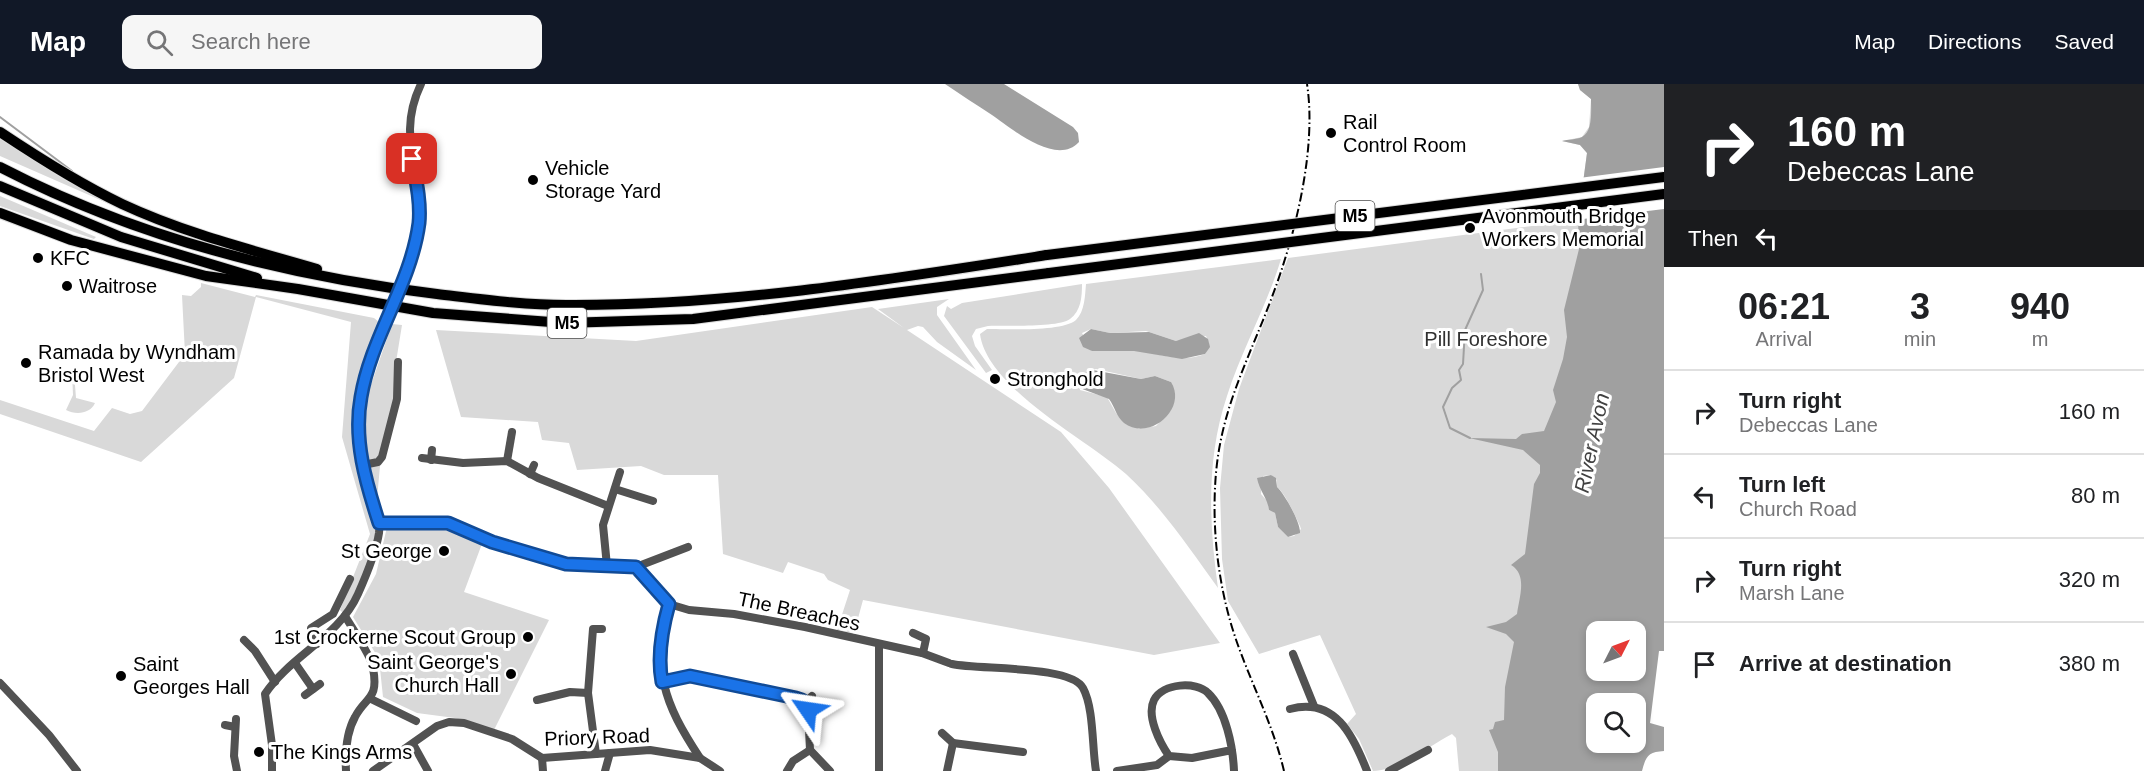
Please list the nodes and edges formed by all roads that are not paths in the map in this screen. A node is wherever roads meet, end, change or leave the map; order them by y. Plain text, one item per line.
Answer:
1 (421, 84) edge
2 (0, 132) edge
3 (0, 167) edge
4 (1664, 177) edge
5 (0, 186) edge
6 (1664, 194) edge
7 (0, 213) edge
8 (380, 287) junction
9 (298, 289) junction
10 (398, 362) dead end
11 (512, 432) dead end
12 (432, 450) dead end
13 (422, 458) dead end
14 (431, 460) junction
15 (507, 461) junction
16 (363, 465) junction
17 (534, 465) dead end
18 (620, 472) dead end
19 (530, 474) junction
20 (615, 489) junction
21 (653, 501) dead end
22 (608, 506) junction
23 (379, 523) junction
24 (688, 547) dead end
25 (607, 566) junction
26 (636, 567) junction
27 (347, 580) dead end
28 (669, 604) junction
29 (345, 616) junction
30 (594, 627) dead end
31 (913, 633) dead end
32 (244, 640) dead end
33 (317, 644) junction
34 (879, 644) junction
35 (923, 653) junction
36 (1293, 654) dead end
37 (295, 663) junction
38 (1299, 669) junction
39 (1290, 673) dead end
40 (275, 682) junction
41 (662, 682) junction
42 (0, 683) edge
43 (313, 689) dead end
44 (588, 693) junction
45 (541, 696) dead end
46 (812, 696) dead end
47 (370, 699) junction
48 (804, 703) junction
49 (1314, 706) junction
50 (1290, 709) dead end
51 (416, 721) dead end
52 (225, 725) dead end
53 (942, 733) dead end
54 (953, 743) junction
55 (413, 744) junction
56 (810, 750) junction
57 (1232, 750) junction
58 (1428, 750) dead end
59 (1023, 752) dead end
60 (610, 753) junction
61 (596, 754) junction
62 (1168, 756) junction
63 (542, 758) junction
64 (700, 758) junction
65 (77, 771) edge
66 (237, 771) edge
67 (272, 771) edge
68 (345, 771) edge
69 (373, 771) edge
70 (428, 771) edge
71 (543, 771) edge
72 (605, 771) edge
73 (720, 771) edge
74 (787, 771) edge
75 (830, 771) edge
76 (879, 771) edge
77 (947, 771) edge
78 (1096, 771) edge
79 (1117, 771) edge
80 (1234, 771) edge
81 (1367, 771) edge
82 (1389, 771) edge

1 - 16 street, bridge
2 - 8 highway, M5
3 - 8 highway, M5
4 - 8 highway, M5, bridge
5 - 9 highway, M5
6 - 9 highway, M5, bridge
7 - 9 highway, M5
10 - 16 street
11 - 15 street
12 - 14 street
13 - 14 street
14 - 15 street
15 - 19 street
16 - 23 street
17 - 19 street
18 - 20 street
19 - 22 street
20 - 21 street
20 - 22 street
22 - 25 street
23 - 25 street
23 - 29 street
24 - 26 street
25 - 26 street
26 - 28 street
27 - 33 street
28 - 34 street, The Breaches
28 - 41 street
29 - 33 street
29 - 47 street
30 - 44 street
31 - 35 street
32 - 40 street
33 - 37 street
34 - 35 street, The Breaches
34 - 76 street
35 - 78 street, The Breaches
36 - 38 street
37 - 40 street
37 - 43 street
38 - 39 street
38 - 49 street
40 - 67 street
41 - 48 street
41 - 64 street
42 - 65 street
44 - 45 street
44 - 61 street
46 - 48 street
47 - 51 street
47 - 68 street
48 - 56 street
49 - 50 street
49 - 81 street
52 - 66 street
53 - 54 street
54 - 59 street
54 - 77 street
55 - 63 street, Priory Road
55 - 69 street, Priory Road
55 - 70 street
56 - 74 street
56 - 75 street
57 - 62 street
57 - 62 street
57 - 80 street
58 - 82 street
60 - 61 street, Priory Road
60 - 64 street, Priory Road
60 - 72 street
61 - 63 street, Priory Road
62 - 79 street
63 - 71 street
64 - 73 street

